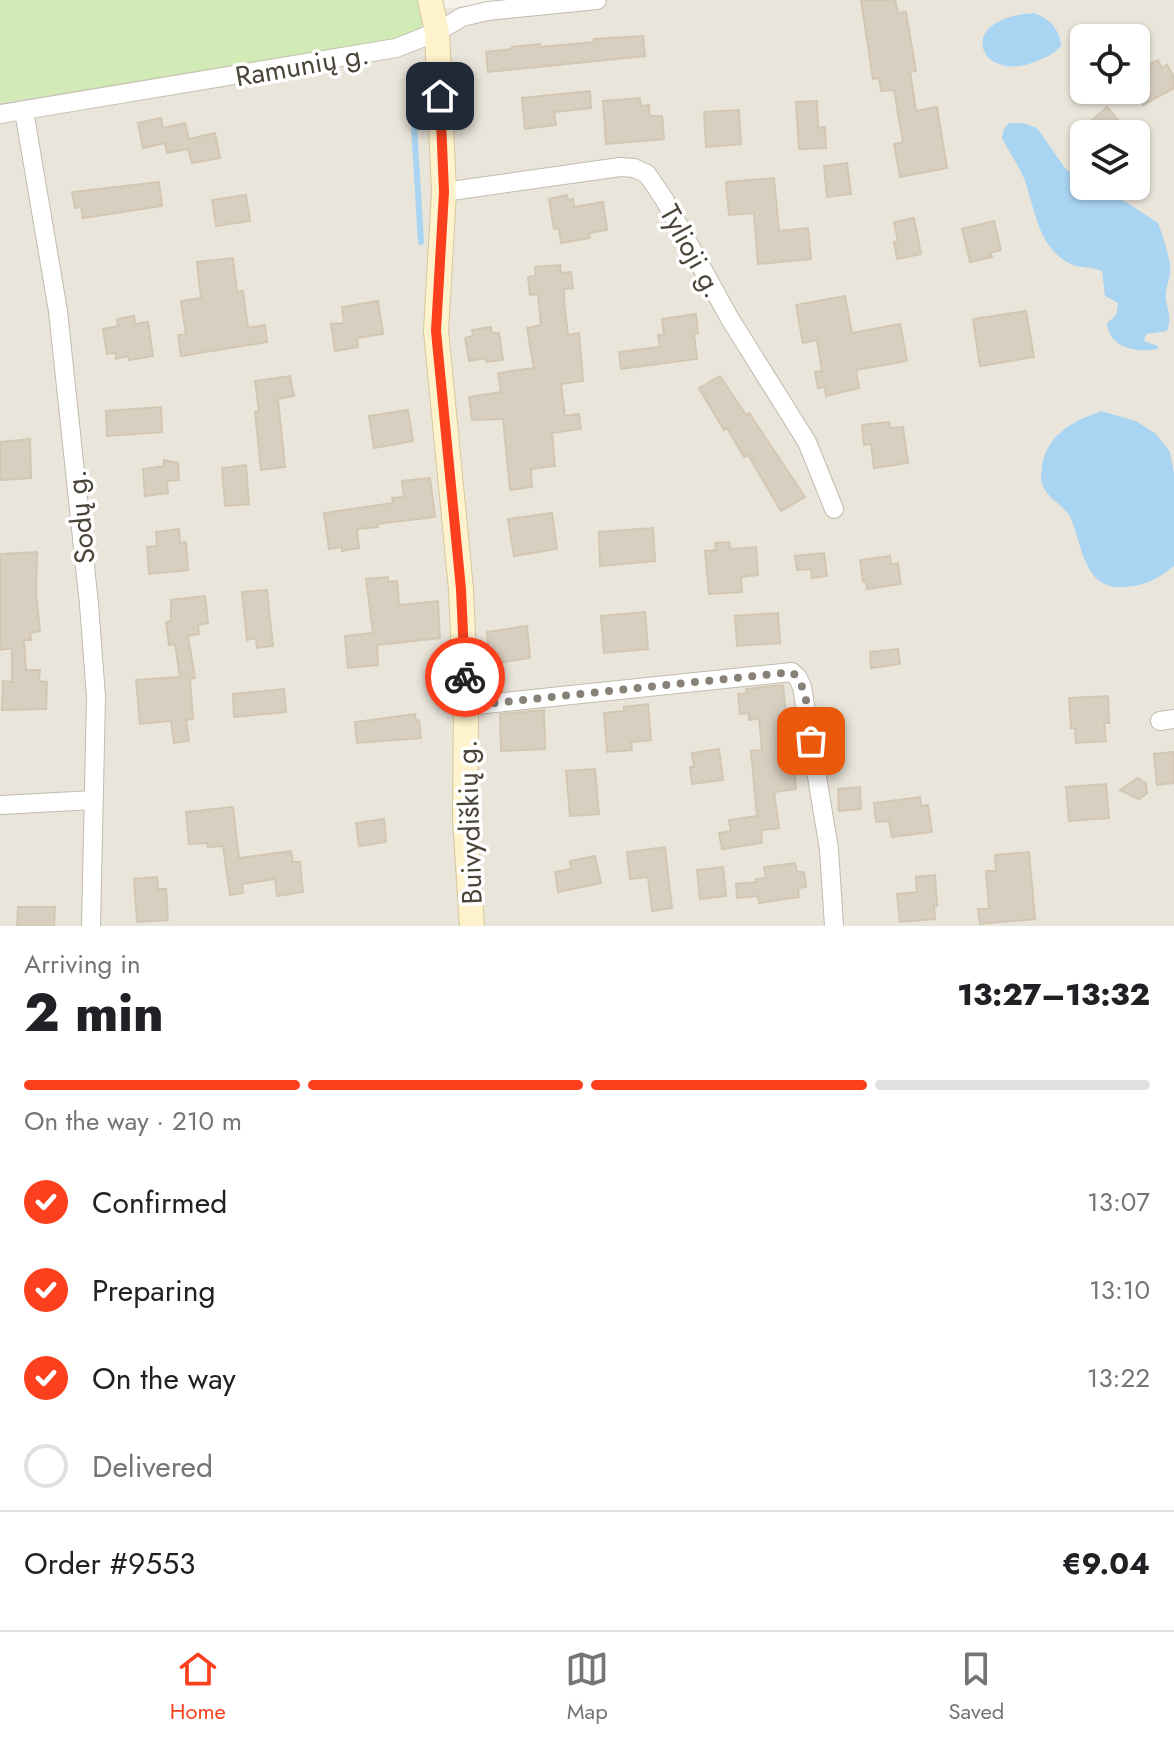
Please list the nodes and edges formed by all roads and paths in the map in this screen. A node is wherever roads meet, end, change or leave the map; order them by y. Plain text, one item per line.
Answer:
1 (430, 0) edge
2 (597, 0) edge
3 (463, 9) edge
4 (437, 32) junction
5 (24, 111) junction
6 (0, 114) edge
7 (444, 192) junction
8 (834, 509) dead end
9 (466, 706) junction
10 (94, 800) junction
11 (0, 805) edge
12 (91, 926) edge
13 (472, 926) edge
14 (834, 926) edge

1 - 4 main road, Buivydiškių g.
2 - 3 street, Ramunių g.
3 - 4 street, Ramunių g.
4 - 5 street, Ramunių g.
4 - 7 main road, Buivydiškių g.
5 - 6 street, Ramunių g.
5 - 10 street, Sodų g.
7 - 8 street, Tylioji g.
7 - 9 main road, Buivydiškių g.
9 - 13 main road, Buivydiškių g.
9 - 14 street
10 - 11 street
10 - 12 street, Sodų g.

